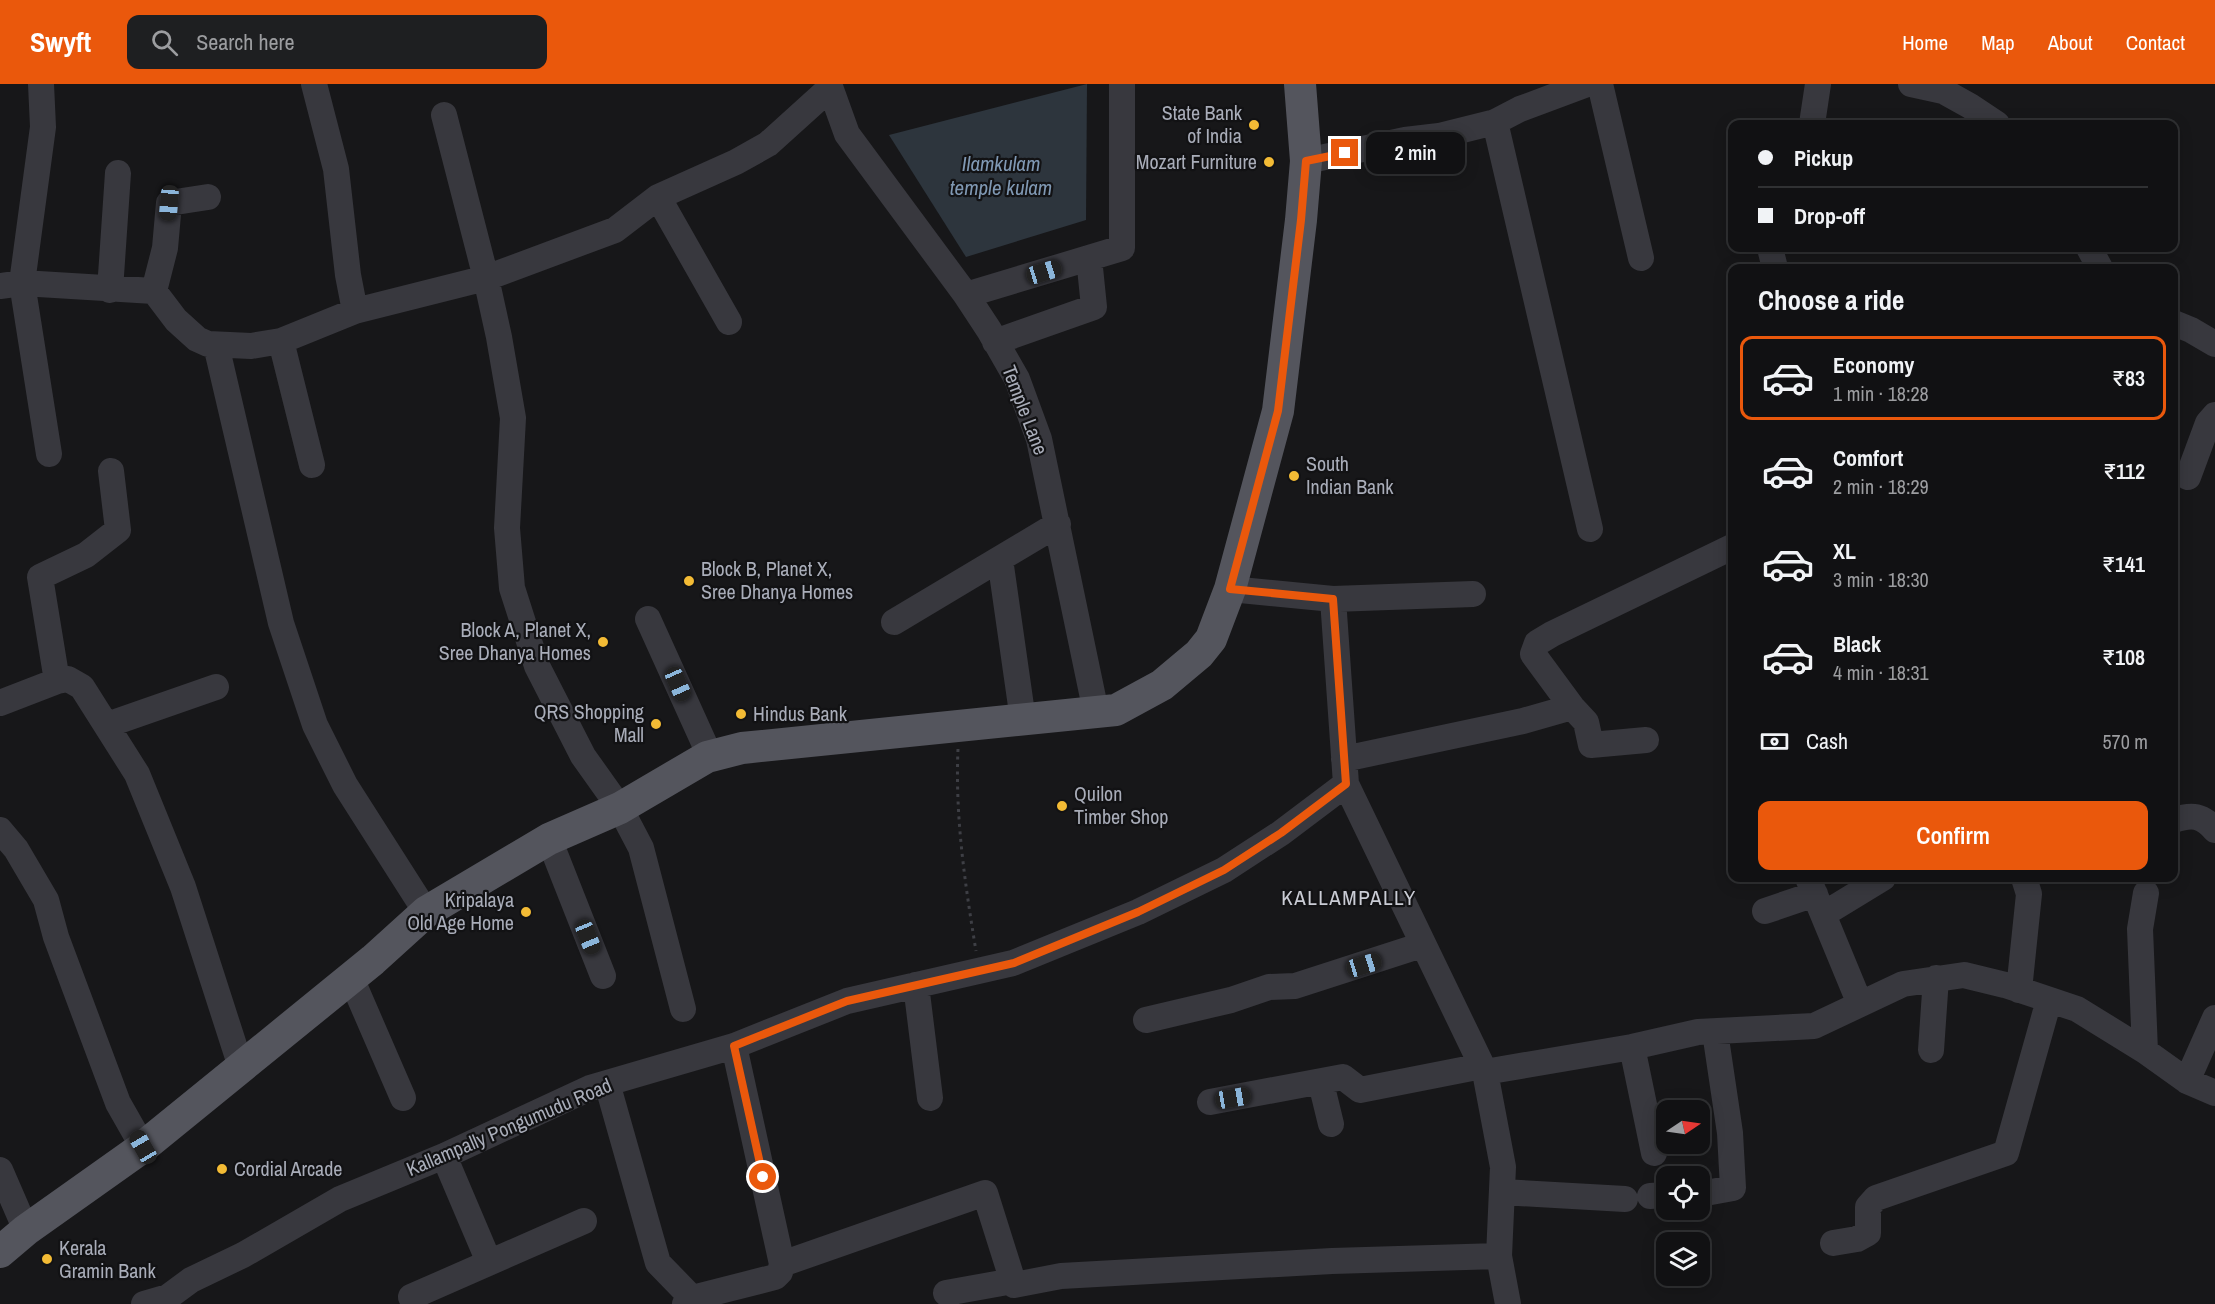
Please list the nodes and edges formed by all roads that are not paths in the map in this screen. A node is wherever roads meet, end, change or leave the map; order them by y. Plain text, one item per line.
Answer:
1 (41, 84) edge
2 (314, 84) edge
3 (1122, 84) edge
4 (1300, 84) edge
5 (1587, 84) edge
6 (1600, 84) edge
7 (1818, 84) edge
8 (1911, 84) edge
9 (830, 86) edge
10 (1943, 88) edge
11 (444, 115) dead end
12 (1813, 120) edge
13 (1991, 120) edge
14 (1495, 122) junction
15 (1306, 161) junction
16 (118, 173) dead end
17 (208, 197) dead end
18 (658, 197) junction
19 (1089, 258) junction
20 (1641, 258) dead end
21 (486, 278) junction
22 (11, 284) edge
23 (110, 290) junction
24 (154, 291) junction
25 (966, 295) junction
26 (355, 311) junction
27 (729, 322) dead end
28 (2178, 325) edge
29 (281, 341) junction
30 (995, 342) junction
31 (2215, 344) edge
32 (216, 345) junction
33 (2215, 415) edge
34 (49, 454) dead end
35 (312, 465) dead end
36 (111, 471) dead end
37 (2188, 477) dead end
38 (1058, 524) junction
39 (1590, 529) dead end
40 (1728, 549) edge
41 (1000, 559) junction
42 (1230, 589) junction
43 (1473, 594) dead end
44 (1333, 599) junction
45 (648, 619) dead end
46 (894, 622) dead end
47 (57, 681) junction
48 (216, 687) dead end
49 (0, 703) edge
50 (1572, 707) junction
51 (1096, 712) junction
52 (1023, 720) junction
53 (106, 725) junction
54 (1646, 740) dead end
55 (710, 756) junction
56 (1344, 759) junction
57 (1346, 784) junction
58 (620, 808) junction
59 (2178, 819) edge
60 (0, 830) edge
61 (2215, 830) edge
62 (549, 839) junction
63 (1867, 882) edge
64 (2025, 882) edge
65 (2146, 893) dead end
66 (1816, 895) edge
67 (1765, 911) dead end
68 (426, 912) junction
69 (1422, 945) junction
70 (603, 976) dead end
71 (351, 978) junction
72 (1936, 978) junction
73 (916, 985) junction
74 (2019, 990) junction
75 (2049, 1000) junction
76 (1860, 1004) junction
77 (683, 1009) dead end
78 (2215, 1018) edge
79 (1146, 1020) dead end
80 (1715, 1032) junction
81 (734, 1046) junction
82 (1632, 1047) junction
83 (1931, 1050) dead end
84 (2145, 1051) junction
85 (241, 1067) junction
86 (1483, 1069) junction
87 (2187, 1081) junction
88 (607, 1083) junction
89 (1321, 1083) junction
90 (2215, 1093) edge
91 (403, 1098) dead end
92 (930, 1098) dead end
93 (1210, 1102) dead end
94 (1331, 1124) dead end
95 (143, 1147) junction
96 (1654, 1153) dead end
97 (444, 1156) junction
98 (0, 1170) edge
99 (1502, 1192) junction
100 (1710, 1192) edge
101 (1647, 1197) edge
102 (584, 1221) dead end
103 (26, 1230) junction
104 (1833, 1243) dead end
105 (0, 1252) edge
106 (1499, 1256) junction
107 (489, 1262) junction
108 (782, 1264) junction
109 (1013, 1281) junction
110 (946, 1293) dead end
111 (411, 1297) dead end
112 (688, 1301) edge
113 (144, 1304) edge
114 (1508, 1304) edge

1 - 22 street
2 - 26 street
3 - 19 street
4 - 15 main road
5 - 14 street
6 - 20 street
7 - 12 street
8 - 10 street
9 - 18 street
9 - 25 street, Temple Lane
10 - 13 street
11 - 21 street
14 - 15 street
14 - 39 street
15 - 42 main road
16 - 23 street
17 - 24 street
18 - 21 street
18 - 27 street
19 - 25 street
19 - 30 street
21 - 26 street
21 - 58 street
22 - 23 street
22 - 34 street
23 - 24 street
24 - 32 street
25 - 30 street, Temple Lane
26 - 29 street
28 - 31 street
29 - 32 street
29 - 35 street
30 - 38 street, Temple Lane
32 - 68 street
33 - 37 street
36 - 47 street
38 - 41 street
38 - 51 street, Temple Lane
40 - 50 street
41 - 46 street
41 - 52 street
42 - 44 street
42 - 51 main road
43 - 44 street
44 - 56 street
45 - 55 street
47 - 49 street
47 - 53 street
48 - 53 street
50 - 54 street
50 - 56 street
51 - 52 main road
52 - 55 main road
53 - 85 street
55 - 58 main road
56 - 57 street
57 - 69 street
57 - 73 street, Kallampally Pongumudu Road
58 - 62 main road
58 - 77 street
59 - 61 street
60 - 95 street
62 - 68 main road
62 - 70 street
63 - 66 street
64 - 74 street
65 - 84 street
66 - 67 street
66 - 76 street
68 - 71 main road
69 - 79 street
69 - 86 street
71 - 85 main road
71 - 91 street
72 - 74 street
72 - 76 street
72 - 83 street
73 - 81 street, Kallampally Pongumudu Road
73 - 92 street
74 - 75 street
75 - 84 street
75 - 104 street
76 - 80 street
78 - 87 street
80 - 82 street
80 - 100 street
81 - 88 street, Kallampally Pongumudu Road
81 - 108 street
82 - 86 street
82 - 96 street
84 - 87 street
85 - 95 main road
86 - 89 street
86 - 99 street
87 - 90 street
88 - 97 street, Kallampally Pongumudu Road
88 - 112 street
89 - 93 street
89 - 94 street
95 - 103 main road
97 - 107 street
97 - 113 street, Kallampally Pongumudu Road
98 - 103 street
99 - 101 street
99 - 106 street
102 - 107 street
103 - 105 main road
106 - 109 street
106 - 114 street
107 - 111 street
108 - 109 street
108 - 112 street
109 - 110 street

